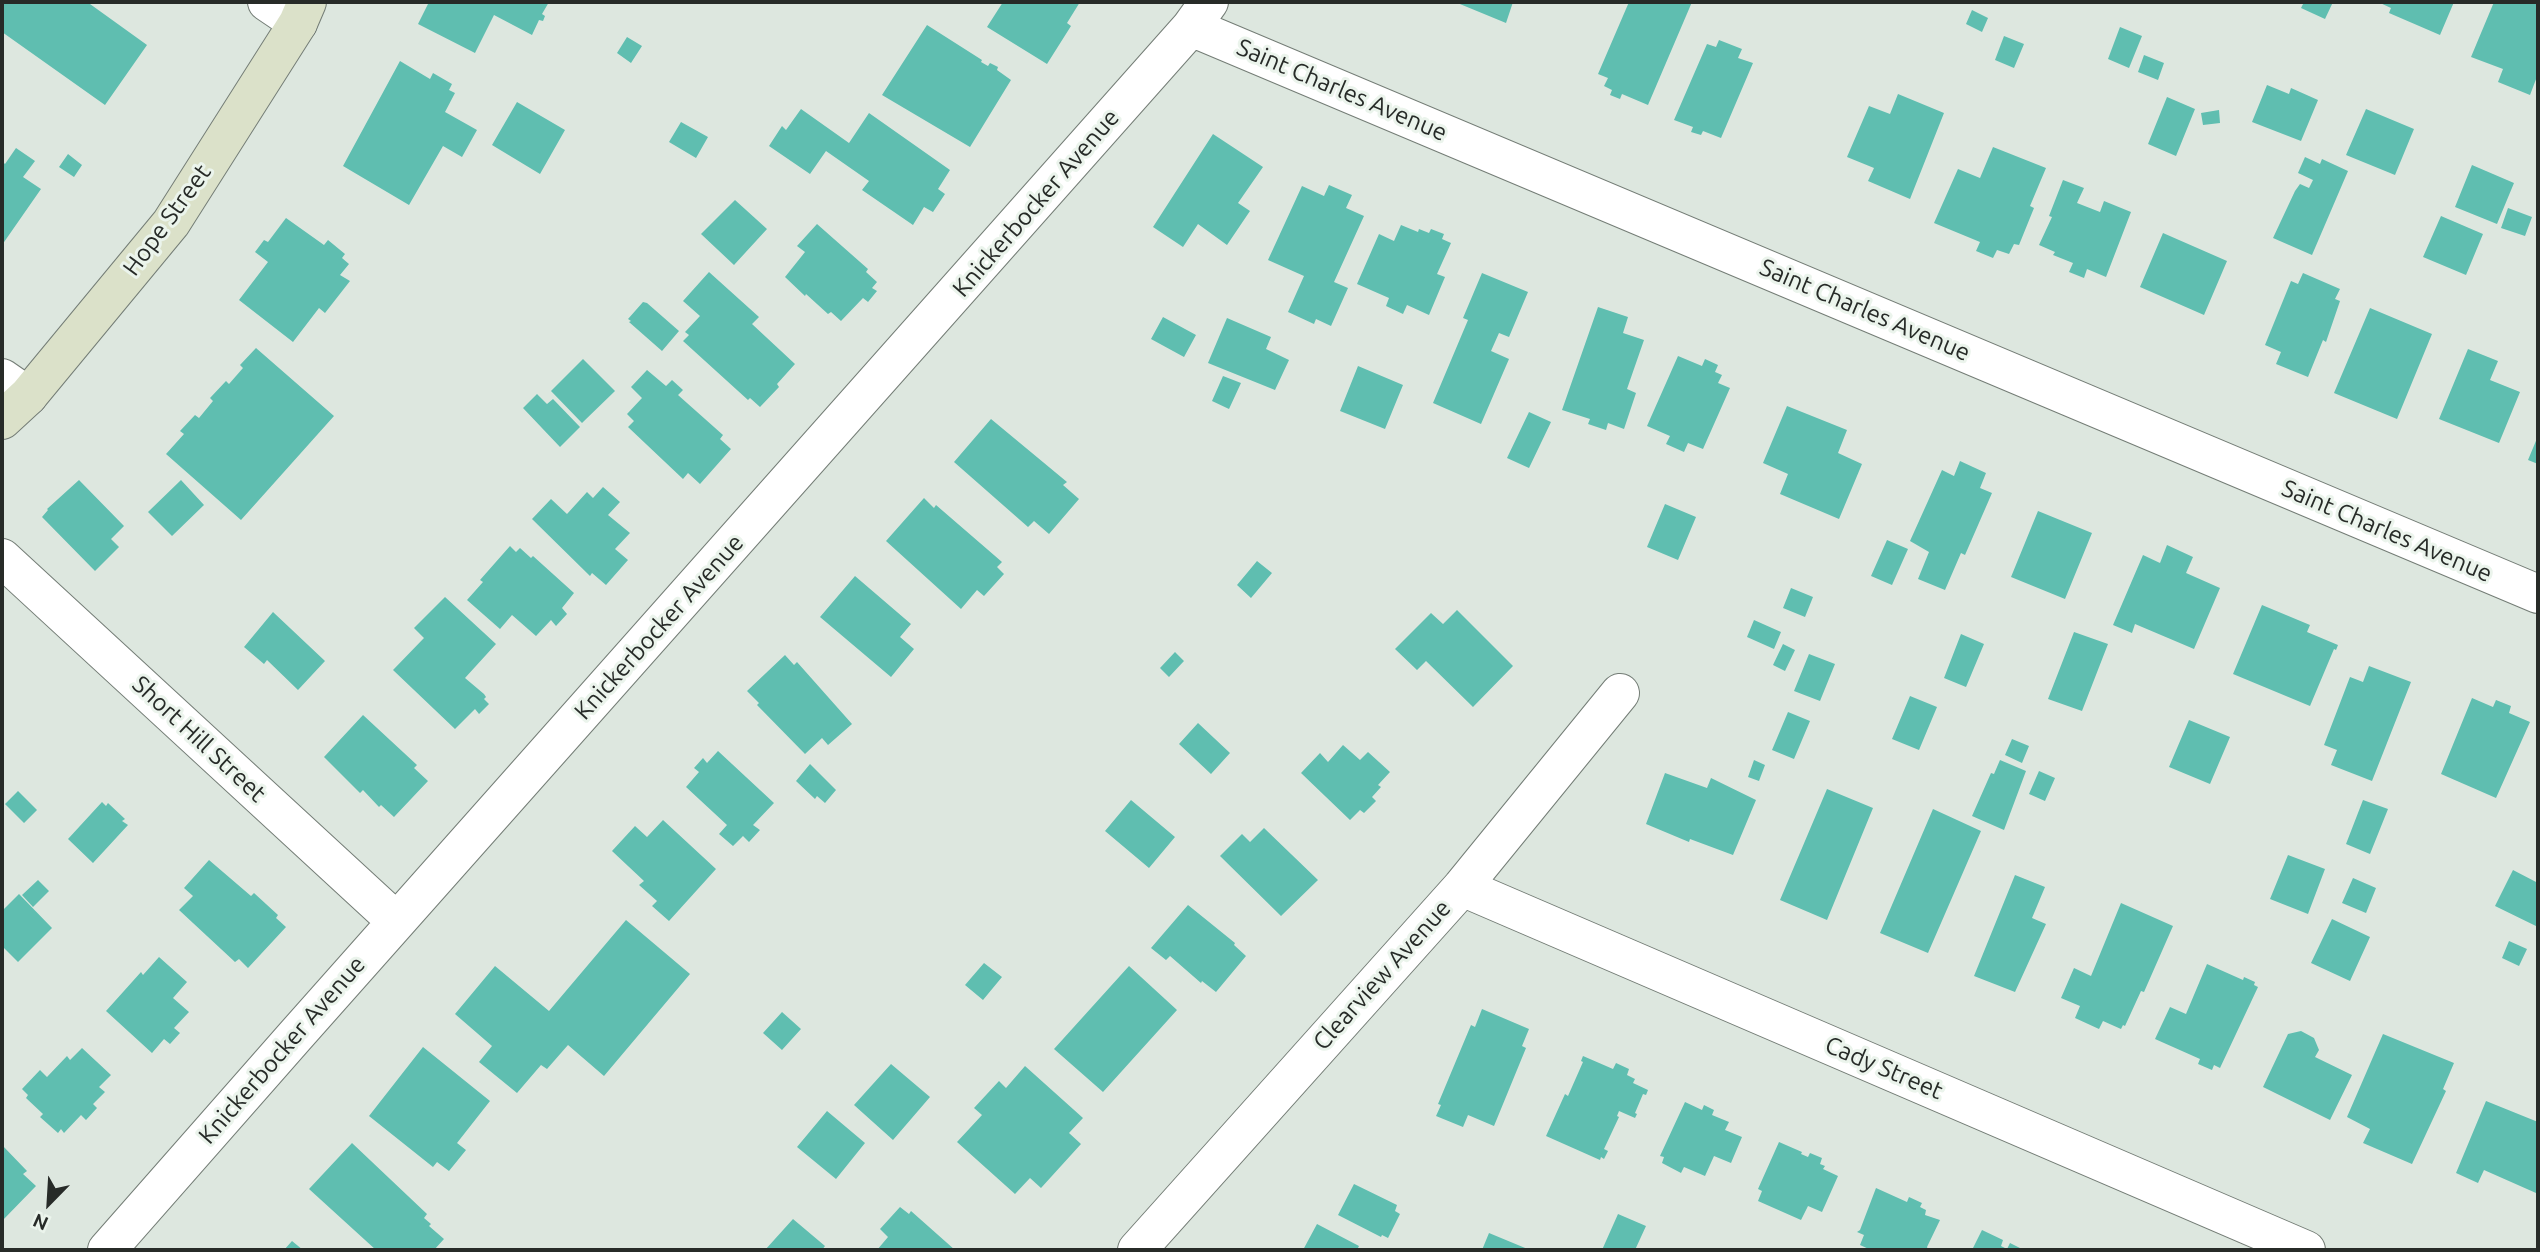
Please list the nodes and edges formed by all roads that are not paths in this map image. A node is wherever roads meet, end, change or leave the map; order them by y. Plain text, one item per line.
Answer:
1 (267, 2) edge
2 (302, 12) edge
3 (1200, 14) edge
4 (10, 398) edge
5 (2, 558) edge
6 (2538, 594) edge
7 (1620, 693) dead end
8 (1462, 887) junction
9 (396, 920) junction
10 (107, 1250) edge
11 (1137, 1250) edge
12 (2306, 1250) edge

1 - 2 street
2 - 4 main road, Hope Street
3 - 6 street, Saint Charles Avenue
3 - 9 street, Knickerbocker Avenue
5 - 9 street, Short Hill Street
7 - 8 street, Clearview Avenue
8 - 11 street, Clearview Avenue
8 - 12 street, Cady Street
9 - 10 street, Knickerbocker Avenue

